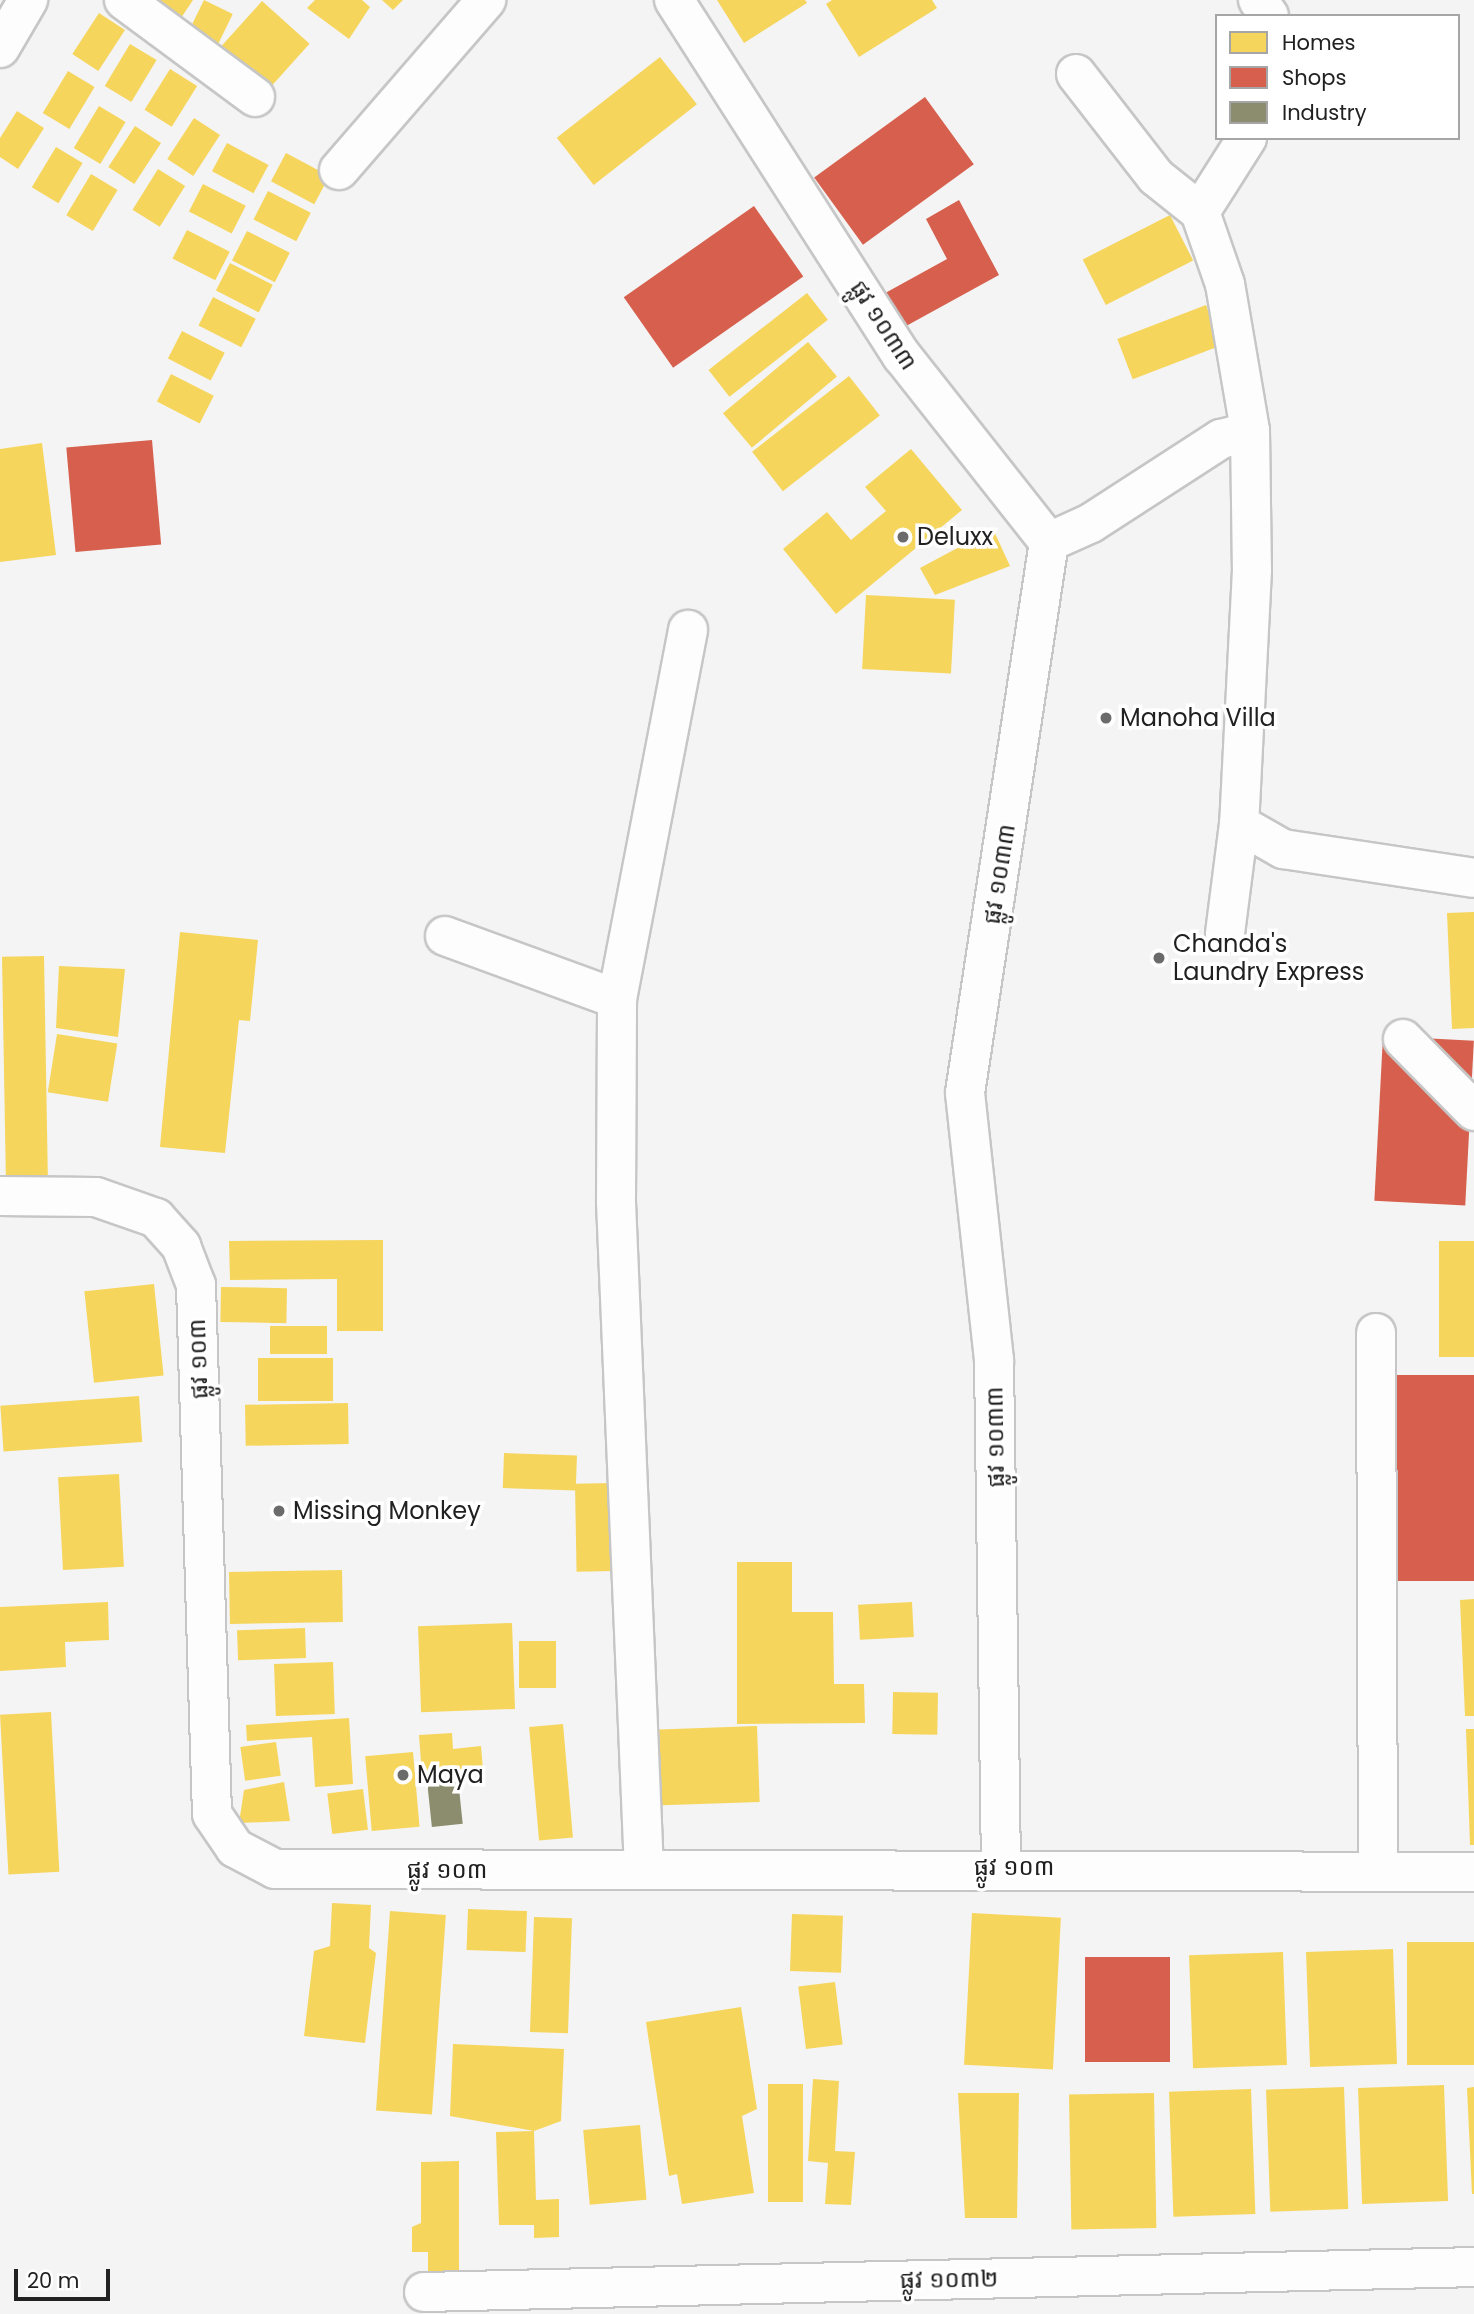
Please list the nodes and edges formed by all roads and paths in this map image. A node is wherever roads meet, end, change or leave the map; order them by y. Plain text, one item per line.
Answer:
1 (27, 0) edge
2 (124, 0) edge
3 (674, 0) edge
4 (482, 1) edge
5 (0, 48) edge
6 (1076, 74) dead end
7 (254, 97) dead end
8 (1246, 140) edge
9 (339, 170) dead end
10 (1200, 212) junction
11 (1250, 431) junction
12 (1049, 542) junction
13 (688, 630) dead end
14 (1239, 824) junction
15 (1474, 878) edge
16 (1225, 934) dead end
17 (445, 936) dead end
18 (617, 999) junction
19 (1403, 1039) dead end
20 (1474, 1111) edge
21 (0, 1196) edge
22 (1377, 1333) dead end
23 (1001, 1866) junction
24 (643, 1870) junction
25 (1378, 1871) junction
26 (1474, 1872) edge
27 (1474, 2267) edge
28 (424, 2291) dead end

1 - 5 street
2 - 7 street
3 - 12 street, ផ្លូវ ១០៣៣
4 - 9 street
6 - 10 street
8 - 10 street
10 - 11 street
11 - 12 street
11 - 14 street
12 - 23 street, ផ្លូវ ១០៣៣
13 - 18 street
14 - 15 street
14 - 16 street
17 - 18 street
18 - 24 street
19 - 20 street
21 - 24 street, ផ្លូវ ១០៣
22 - 25 street
23 - 24 street, ផ្លូវ ១០៣
23 - 25 street, ផ្លូវ ១០៣
25 - 26 street, ផ្លូវ ១០៣
27 - 28 street, ផ្លូវ ១០៣២

